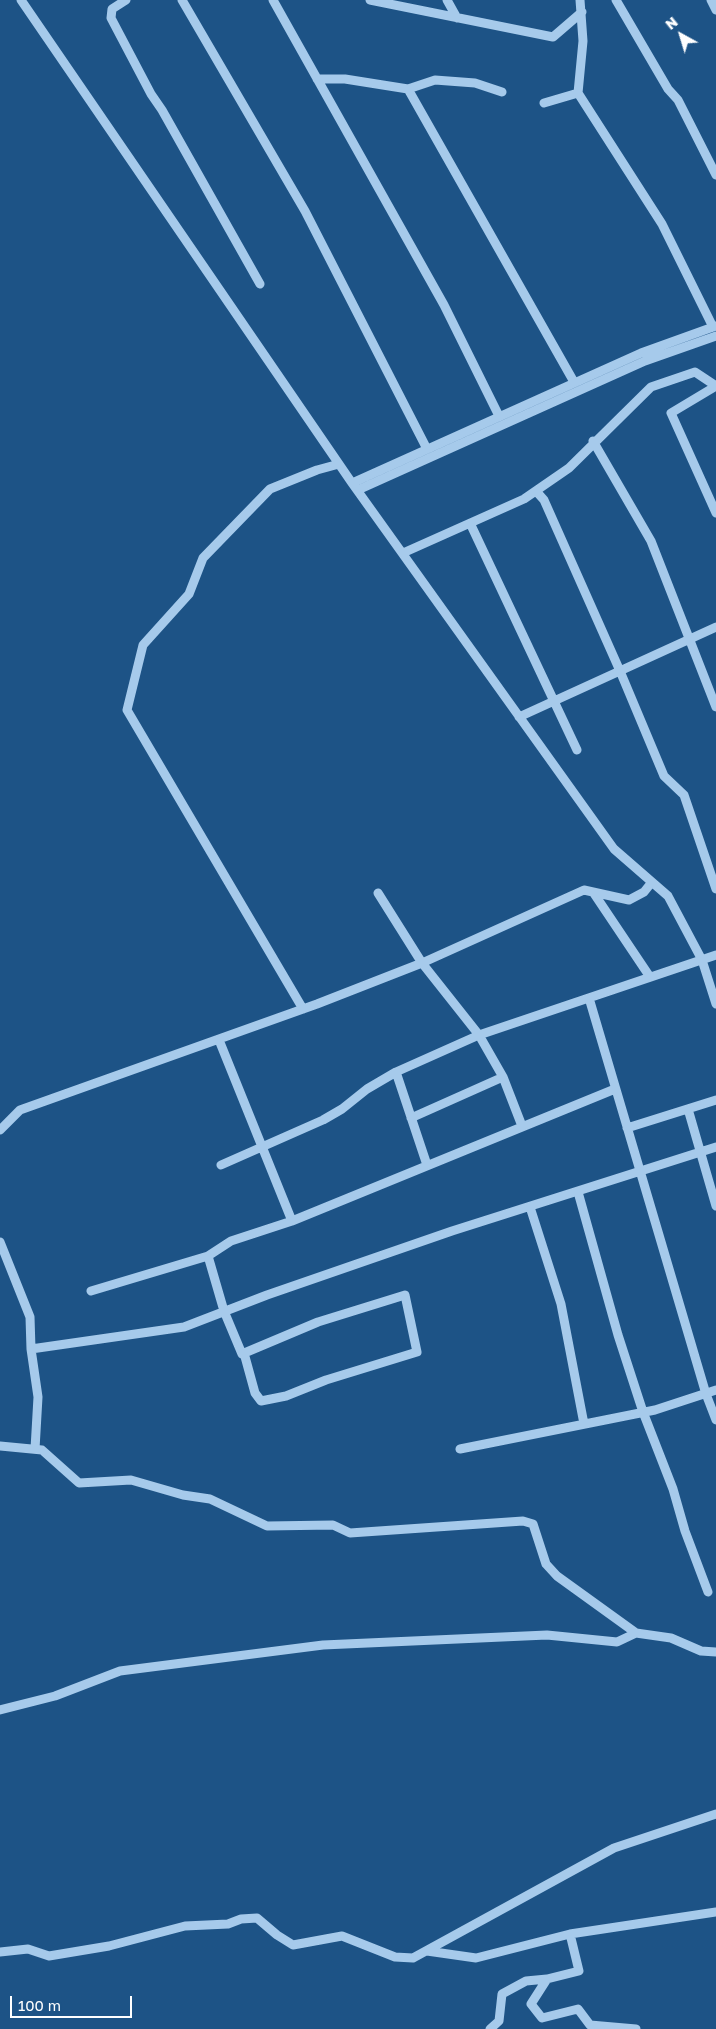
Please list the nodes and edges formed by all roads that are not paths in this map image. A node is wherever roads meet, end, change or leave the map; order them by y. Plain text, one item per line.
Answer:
1 (21, 0) edge
2 (126, 0) edge
3 (182, 0) edge
4 (273, 0) edge
5 (370, 0) edge
6 (447, 0) edge
7 (580, 0) edge
8 (616, 0) edge
9 (711, 0) edge
10 (716, 10) edge
11 (582, 12) junction
12 (457, 18) junction
13 (318, 79) junction
14 (408, 89) junction
15 (502, 92) dead end
16 (578, 93) junction
17 (544, 103) dead end
18 (716, 175) edge
19 (260, 284) dead end
20 (715, 329) edge
21 (574, 382) junction
22 (499, 416) junction
23 (593, 441) junction
24 (426, 449) junction
25 (339, 464) junction
26 (355, 487) junction
27 (536, 491) junction
28 (716, 513) edge
29 (470, 523) junction
30 (403, 553) junction
31 (716, 627) edge
32 (689, 639) junction
33 (620, 671) junction
34 (554, 701) junction
35 (716, 707) edge
36 (519, 717) junction
37 (577, 750) dead end
38 (652, 882) junction
39 (716, 889) edge
40 (593, 892) junction
41 (378, 893) dead end
42 (716, 956) edge
43 (702, 960) junction
44 (422, 963) junction
45 (650, 977) junction
46 (589, 998) junction
47 (716, 1004) edge
48 (303, 1009) junction
49 (479, 1035) junction
50 (220, 1040) junction
51 (396, 1072) junction
52 (503, 1077) junction
53 (615, 1089) junction
54 (716, 1100) edge
55 (688, 1109) junction
56 (410, 1118) junction
57 (522, 1126) junction
58 (627, 1128) junction
59 (0, 1130) edge
60 (264, 1146) junction
61 (716, 1147) edge
62 (700, 1152) junction
63 (221, 1165) dead end
64 (427, 1166) junction
65 (640, 1172) junction
66 (578, 1192) junction
67 (716, 1206) edge
68 (530, 1207) junction
69 (292, 1220) junction
70 (0, 1242) edge
71 (208, 1256) junction
72 (91, 1291) dead end
73 (224, 1311) junction
74 (31, 1349) junction
75 (244, 1353) junction
76 (716, 1390) edge
77 (706, 1394) junction
78 (643, 1412) junction
79 (716, 1420) edge
80 (584, 1424) junction
81 (0, 1446) edge
82 (35, 1449) junction
83 (460, 1449) dead end
84 (708, 1592) dead end
85 (636, 1633) junction
86 (716, 1652) edge
87 (0, 1710) edge
88 (716, 1814) edge
89 (716, 1912) edge
90 (570, 1934) junction
91 (427, 1951) junction
92 (0, 1952) edge
93 (547, 1979) junction
94 (490, 2029) edge
95 (636, 2029) edge

1 - 25 street
2 - 19 street
3 - 24 street
4 - 13 street
5 - 12 street
6 - 12 street
7 - 11 street
8 - 18 street
9 - 10 street
11 - 12 street
11 - 16 street
13 - 14 street
13 - 22 street
14 - 15 street
14 - 21 street
16 - 17 street
16 - 20 street
20 - 21 street
20 - 26 street
21 - 22 street
22 - 24 street
23 - 27 street
23 - 28 street
23 - 32 street
24 - 26 street
25 - 26 street
25 - 48 street
26 - 30 street
27 - 29 street
27 - 33 street
29 - 30 street
29 - 34 street
30 - 36 street
31 - 32 street
32 - 33 street
32 - 35 street
33 - 34 street
33 - 39 street
34 - 36 street
34 - 37 street
36 - 38 street
38 - 40 street
38 - 43 street
40 - 44 street
40 - 45 street
41 - 44 street
42 - 43 street
43 - 45 street
43 - 47 street
44 - 48 street
44 - 49 street
45 - 46 street
46 - 49 street
46 - 53 street
48 - 50 street
49 - 51 street
49 - 52 street
50 - 59 street
50 - 60 street
51 - 56 street
51 - 60 street
52 - 56 street
52 - 57 street
53 - 57 street
53 - 58 street
54 - 55 street
55 - 58 street
55 - 62 street
56 - 64 street
57 - 64 street
58 - 65 street
60 - 63 street
60 - 69 street
61 - 62 street
62 - 65 street
62 - 67 street
64 - 69 street
65 - 66 street
65 - 77 street
66 - 68 street
66 - 78 street
68 - 73 street
68 - 80 street
69 - 71 street
70 - 74 street
71 - 72 street
71 - 73 street
73 - 74 street
73 - 75 street
74 - 82 street
75 - 75 street
76 - 77 street
77 - 78 street
77 - 79 street
78 - 80 street
78 - 84 street
80 - 83 street
81 - 82 street
82 - 85 street
85 - 86 street
85 - 87 street
88 - 91 street
89 - 90 street
90 - 91 street
90 - 93 street
91 - 92 street
93 - 94 street
93 - 95 street

